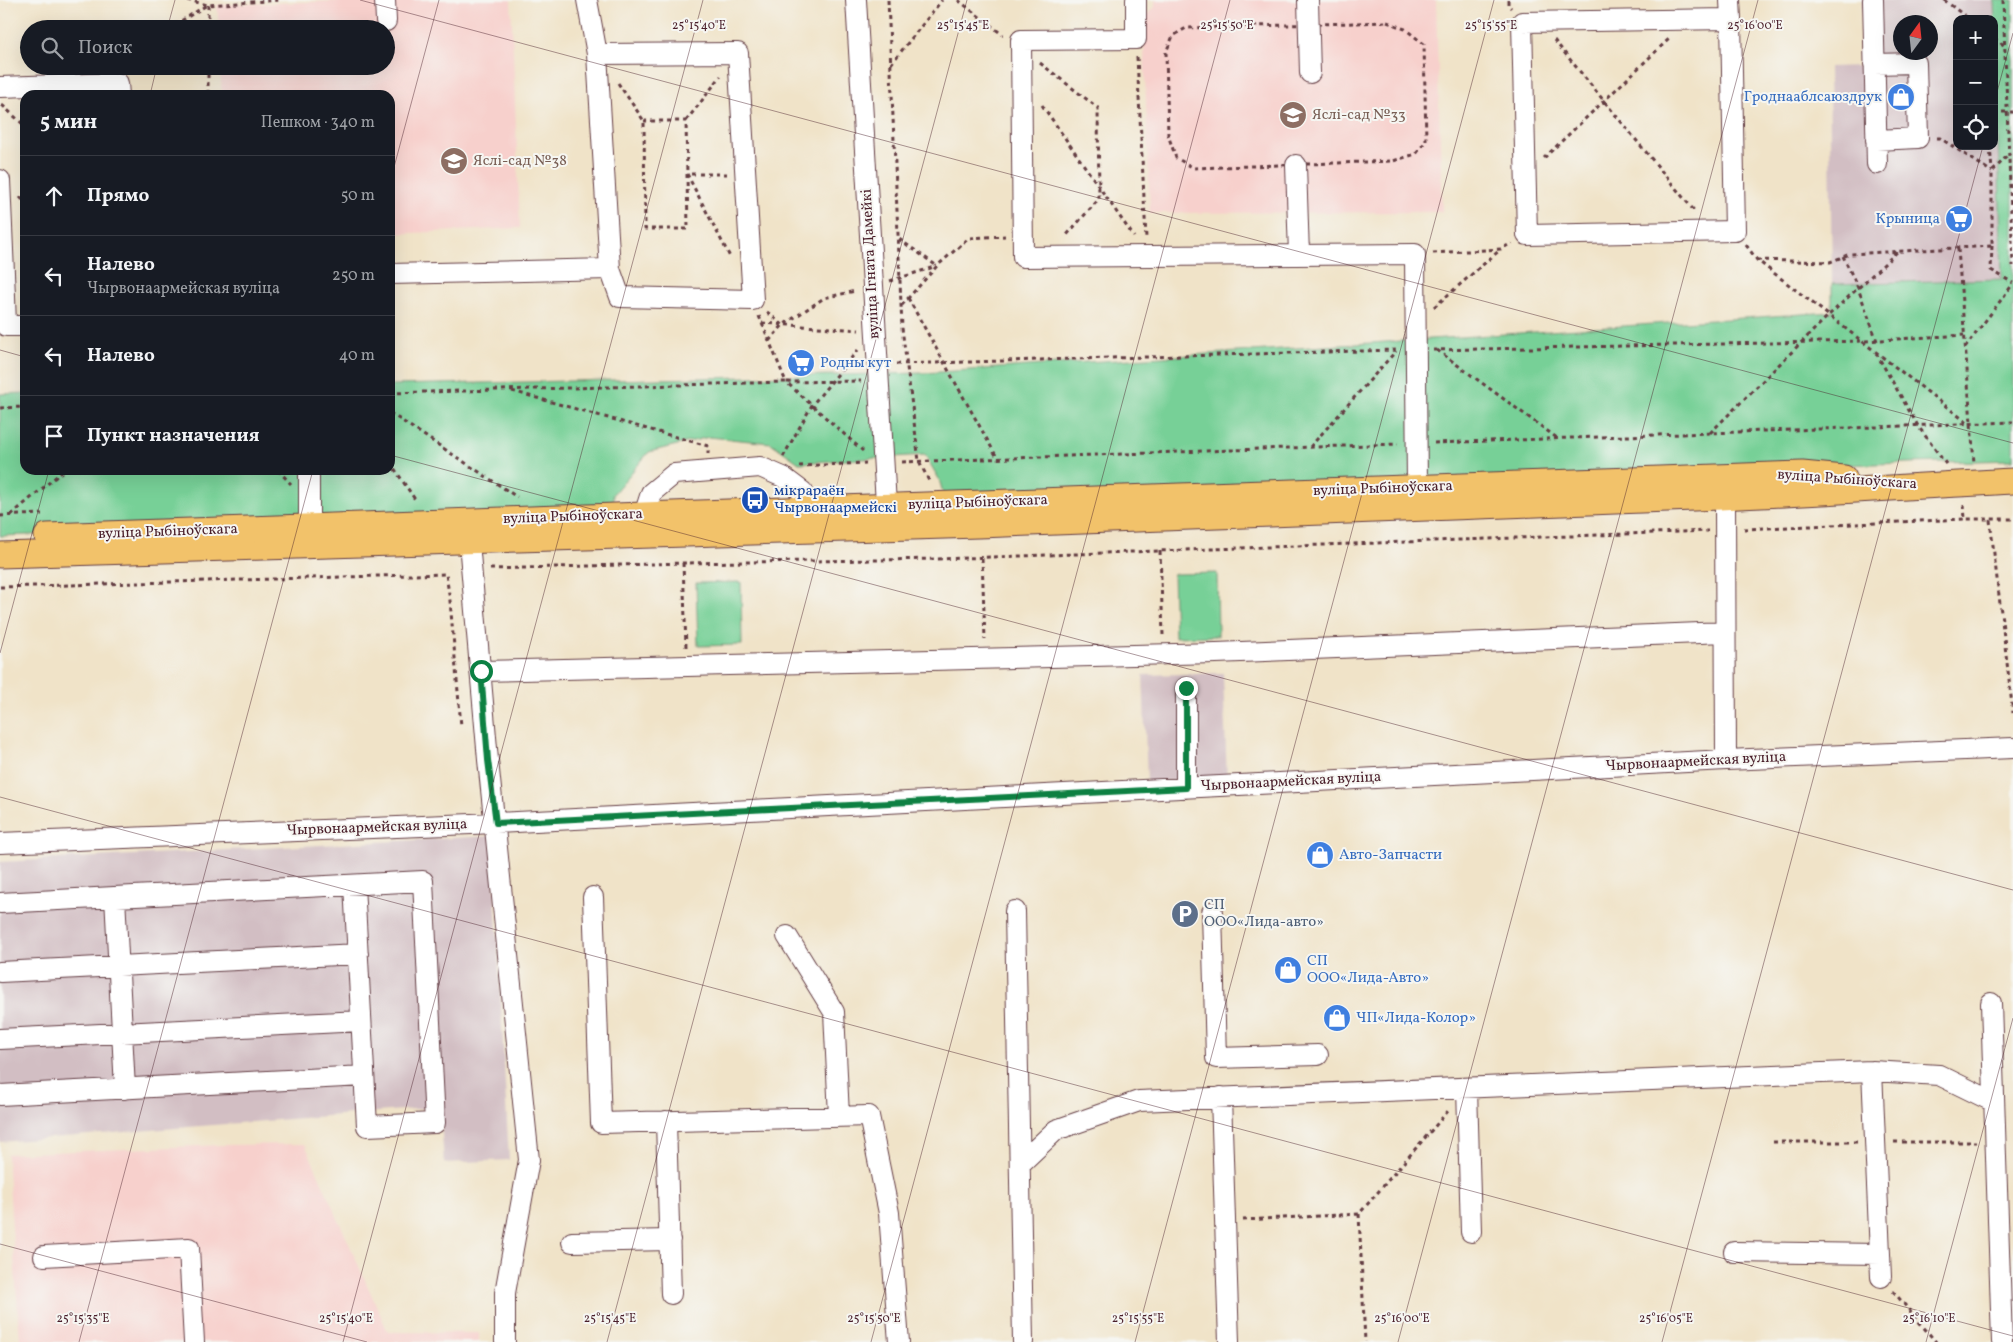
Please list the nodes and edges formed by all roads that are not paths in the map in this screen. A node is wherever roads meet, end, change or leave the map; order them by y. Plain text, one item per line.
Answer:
1 (385, 0) edge
2 (587, 0) edge
3 (856, 0) edge
4 (1136, 0) edge
5 (1308, 0) edge
6 (1873, 0) edge
7 (1731, 9) edge
8 (386, 20) edge
9 (597, 54) junction
10 (1874, 64) junction
11 (1310, 73) dead end
12 (0, 87) edge
13 (119, 90) edge
14 (1876, 140) junction
15 (1877, 164) dead end
16 (1296, 165) road end
17 (0, 180) edge
18 (1299, 255) junction
19 (610, 269) junction
20 (395, 274) edge
21 (2, 296) edge
22 (20, 326) edge
23 (309, 475) edge
24 (2013, 481) edge
25 (1926, 486) junction
26 (1417, 488) junction
27 (1725, 497) junction
28 (644, 515) junction
29 (936, 515) junction
30 (886, 517) junction
31 (808, 520) junction
32 (309, 527) junction
33 (0, 538) edge
34 (469, 542) junction
35 (0, 555) edge
36 (1724, 632) junction
37 (481, 671) junction
38 (1186, 688) dead end
39 (2013, 748) edge
40 (1726, 760) junction
41 (1186, 788) junction
42 (496, 823) junction
43 (0, 844) edge
44 (354, 885) junction
45 (114, 897) junction
46 (593, 897) dead end
47 (0, 903) edge
48 (1015, 911) dead end
49 (1212, 912) dead end
50 (787, 936) dead end
51 (358, 954) junction
52 (118, 966) junction
53 (0, 972) edge
54 (1991, 1002) dead end
55 (362, 1021) junction
56 (122, 1033) junction
57 (0, 1039) edge
58 (1318, 1055) dead end
59 (1872, 1072) junction
60 (364, 1076) junction
61 (1467, 1088) junction
62 (124, 1089) junction
63 (0, 1095) edge
64 (1222, 1097) junction
65 (1994, 1102) junction
66 (839, 1116) junction
67 (666, 1121) junction
68 (1020, 1164) junction
69 (1471, 1232) dead end
70 (670, 1240) junction
71 (572, 1242) dead end
72 (1734, 1252) dead end
73 (1880, 1254) junction
74 (44, 1256) dead end
75 (1881, 1277) road end
76 (671, 1294) dead end
77 (194, 1342) edge
78 (505, 1342) edge
79 (899, 1342) edge
80 (1023, 1342) edge
81 (1229, 1342) edge
82 (2002, 1342) edge

1 - 8 street
2 - 9 street
3 - 30 street, вуліца Ігната Дамейкі
4 - 18 street
5 - 11 street
6 - 10 street
7 - 7 street
9 - 19 street
9 - 19 street
10 - 14 street
10 - 14 street
12 - 13 street
14 - 15 street
16 - 18 street
17 - 21 street
18 - 26 street
19 - 20 street
21 - 22 street
23 - 32 street
24 - 25 main road, вуліца Рыбіноўскага
25 - 26 main road, вуліца Рыбіноўскага
25 - 27 main road, вуліца Рыбіноўскага
26 - 29 main road, вуліца Рыбіноўскага
27 - 29 main road, вуліца Рыбіноўскага
27 - 36 street
28 - 31 main road, вуліца Рыбіноўскага
28 - 31 street
28 - 32 main road, вуліца Рыбіноўскага
29 - 30 main road, вуліца Рыбіноўскага
30 - 31 main road, вуліца Рыбіноўскага
31 - 34 main road, вуліца Рыбіноўскага
32 - 33 main road, вуліца Рыбіноўскага
34 - 35 main road, вуліца Рыбіноўскага
34 - 37 street
36 - 37 street
36 - 40 street
37 - 42 street
38 - 41 street
39 - 40 street, Чырвонаармейская вуліца
40 - 41 street, Чырвонаармейская вуліца
41 - 42 street, Чырвонаармейская вуліца
42 - 43 street, Чырвонаармейская вуліца
42 - 78 street
44 - 45 street
44 - 51 street
44 - 60 street
45 - 47 street
45 - 52 street
46 - 67 street
48 - 68 street
49 - 58 street
50 - 66 street
51 - 52 street
51 - 55 street
52 - 53 street
52 - 56 street
54 - 65 street
55 - 56 street
55 - 60 street
56 - 57 street
56 - 62 street
59 - 61 street
59 - 65 street
59 - 73 street
60 - 62 street
61 - 64 street
61 - 69 street
62 - 63 street
64 - 68 street
64 - 81 street
65 - 82 street
66 - 67 street
66 - 79 street
67 - 70 street
68 - 80 street
70 - 71 street
70 - 76 street
72 - 73 street
73 - 75 street
74 - 77 street

